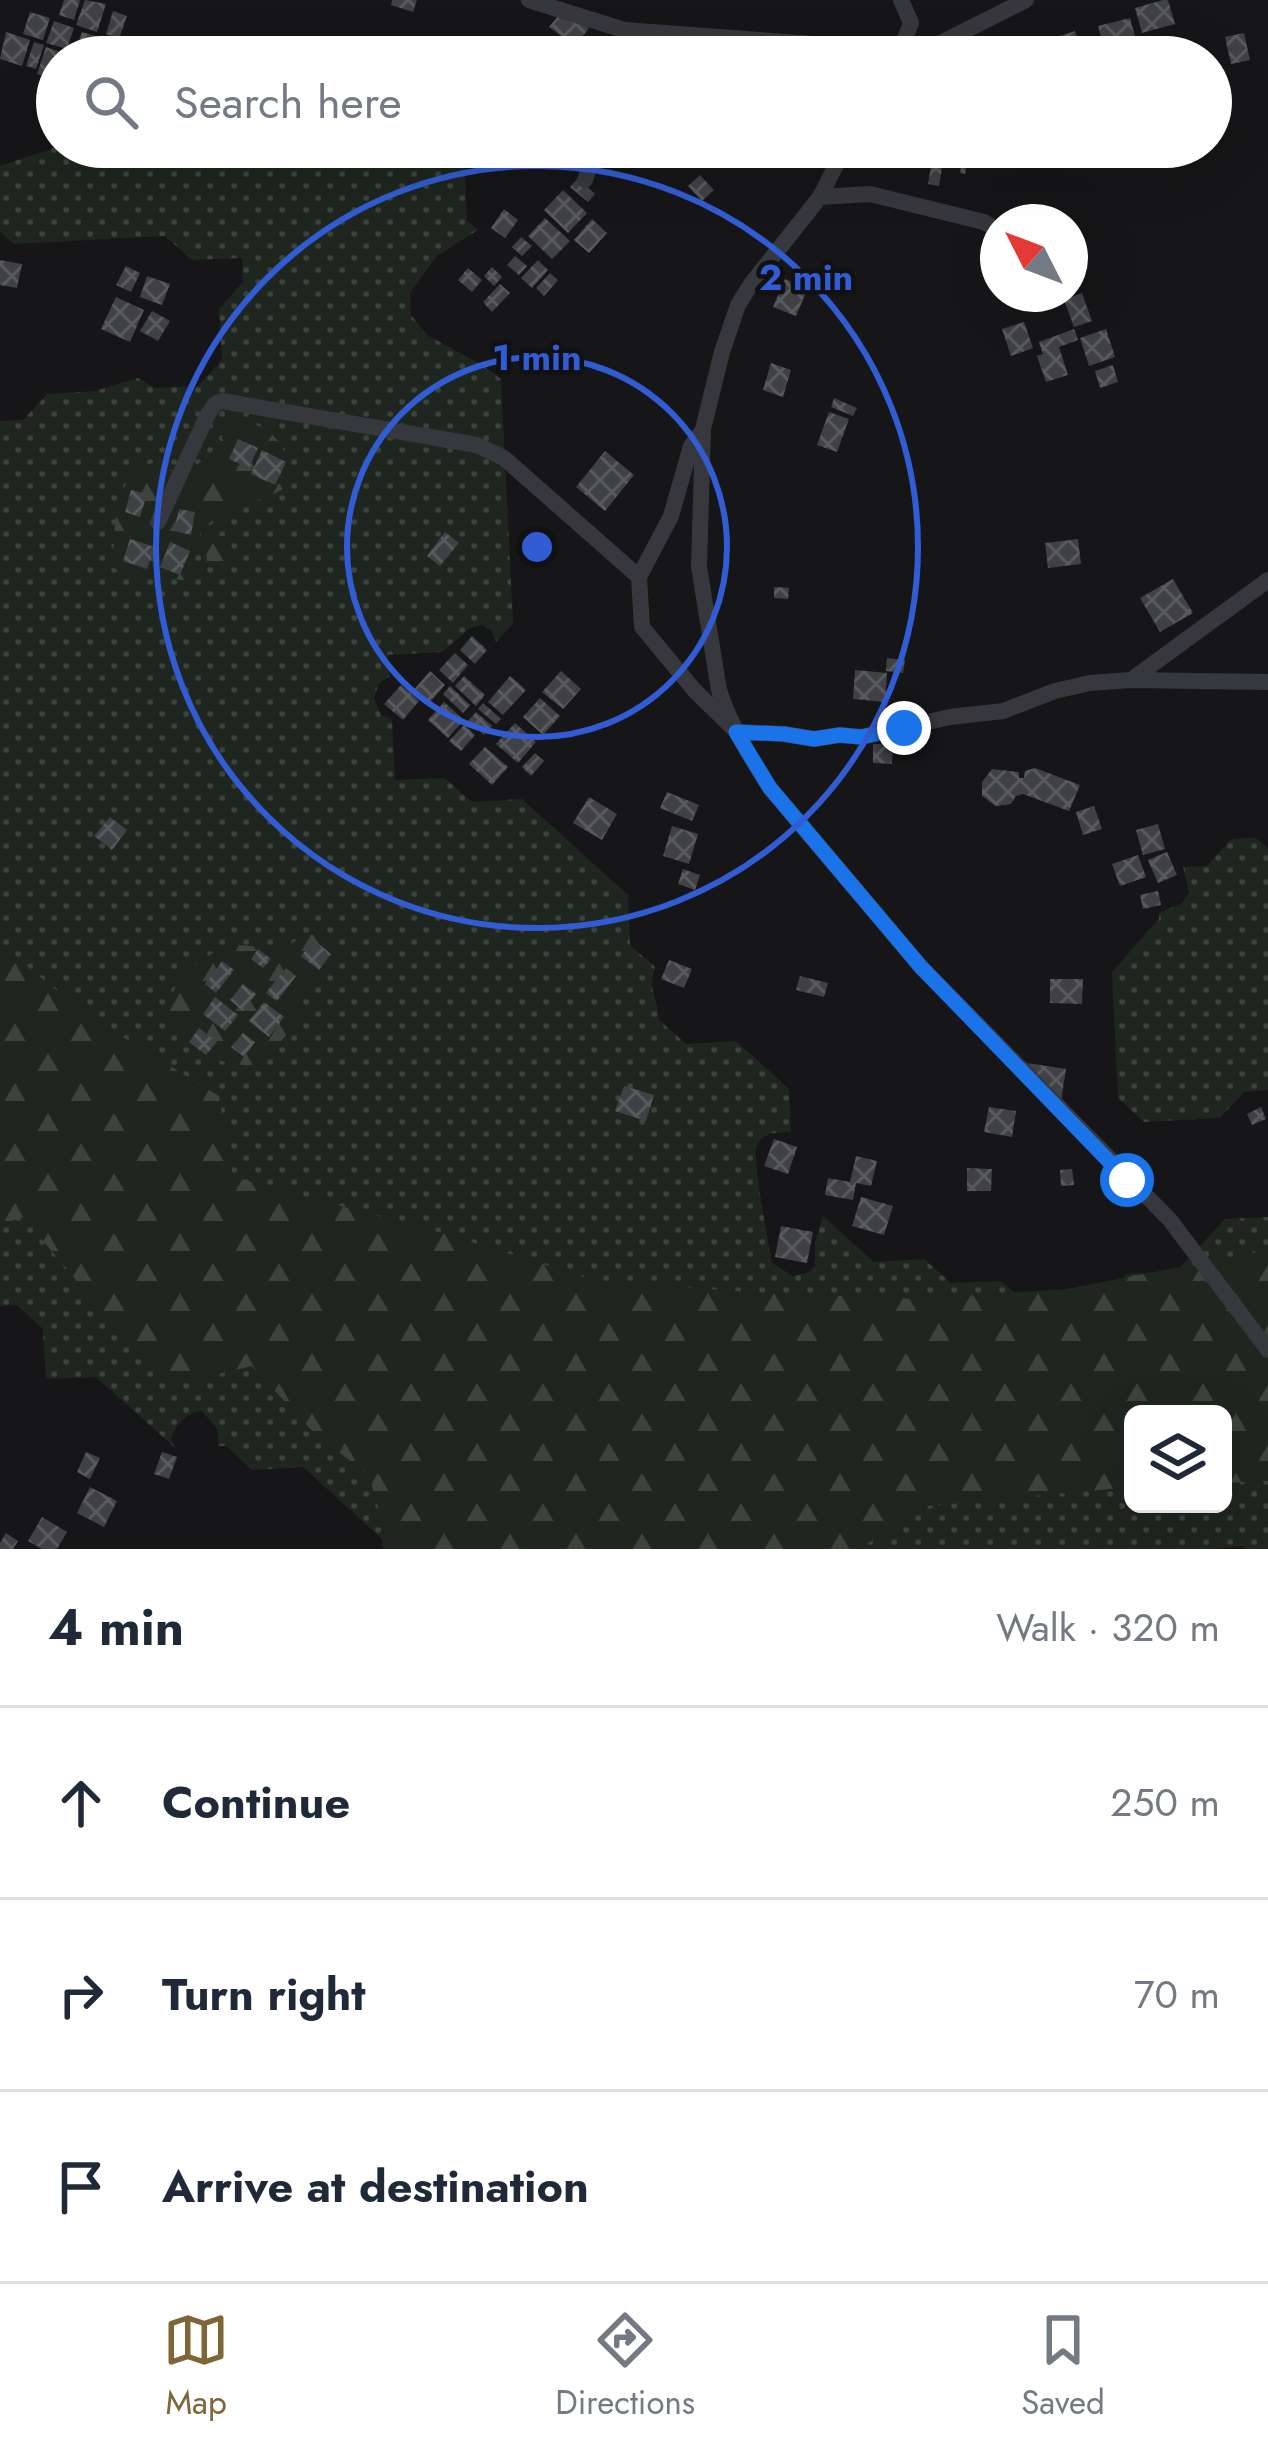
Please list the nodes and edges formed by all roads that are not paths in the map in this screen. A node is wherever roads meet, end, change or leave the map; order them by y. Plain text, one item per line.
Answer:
1 (530, 0) edge
2 (901, 0) edge
3 (1026, 0) edge
4 (624, 30) junction
5 (624, 36) edge
6 (705, 36) edge
7 (906, 36) edge
8 (955, 36) edge
9 (589, 168) edge
10 (834, 168) edge
11 (585, 180) dead end
12 (820, 197) junction
13 (980, 221) edge
14 (703, 429) junction
15 (158, 522) dead end
16 (639, 577) junction
17 (1268, 580) edge
18 (1130, 680) junction
19 (1268, 682) edge
20 (736, 732) junction
21 (1268, 1349) edge

1 - 4 street
2 - 7 street
3 - 8 street
4 - 5 street
4 - 6 street
9 - 11 street
10 - 12 street
12 - 13 street
12 - 14 street
14 - 16 street
14 - 20 street
15 - 16 street
16 - 20 street
17 - 18 street
18 - 19 street
18 - 20 street
20 - 21 street

